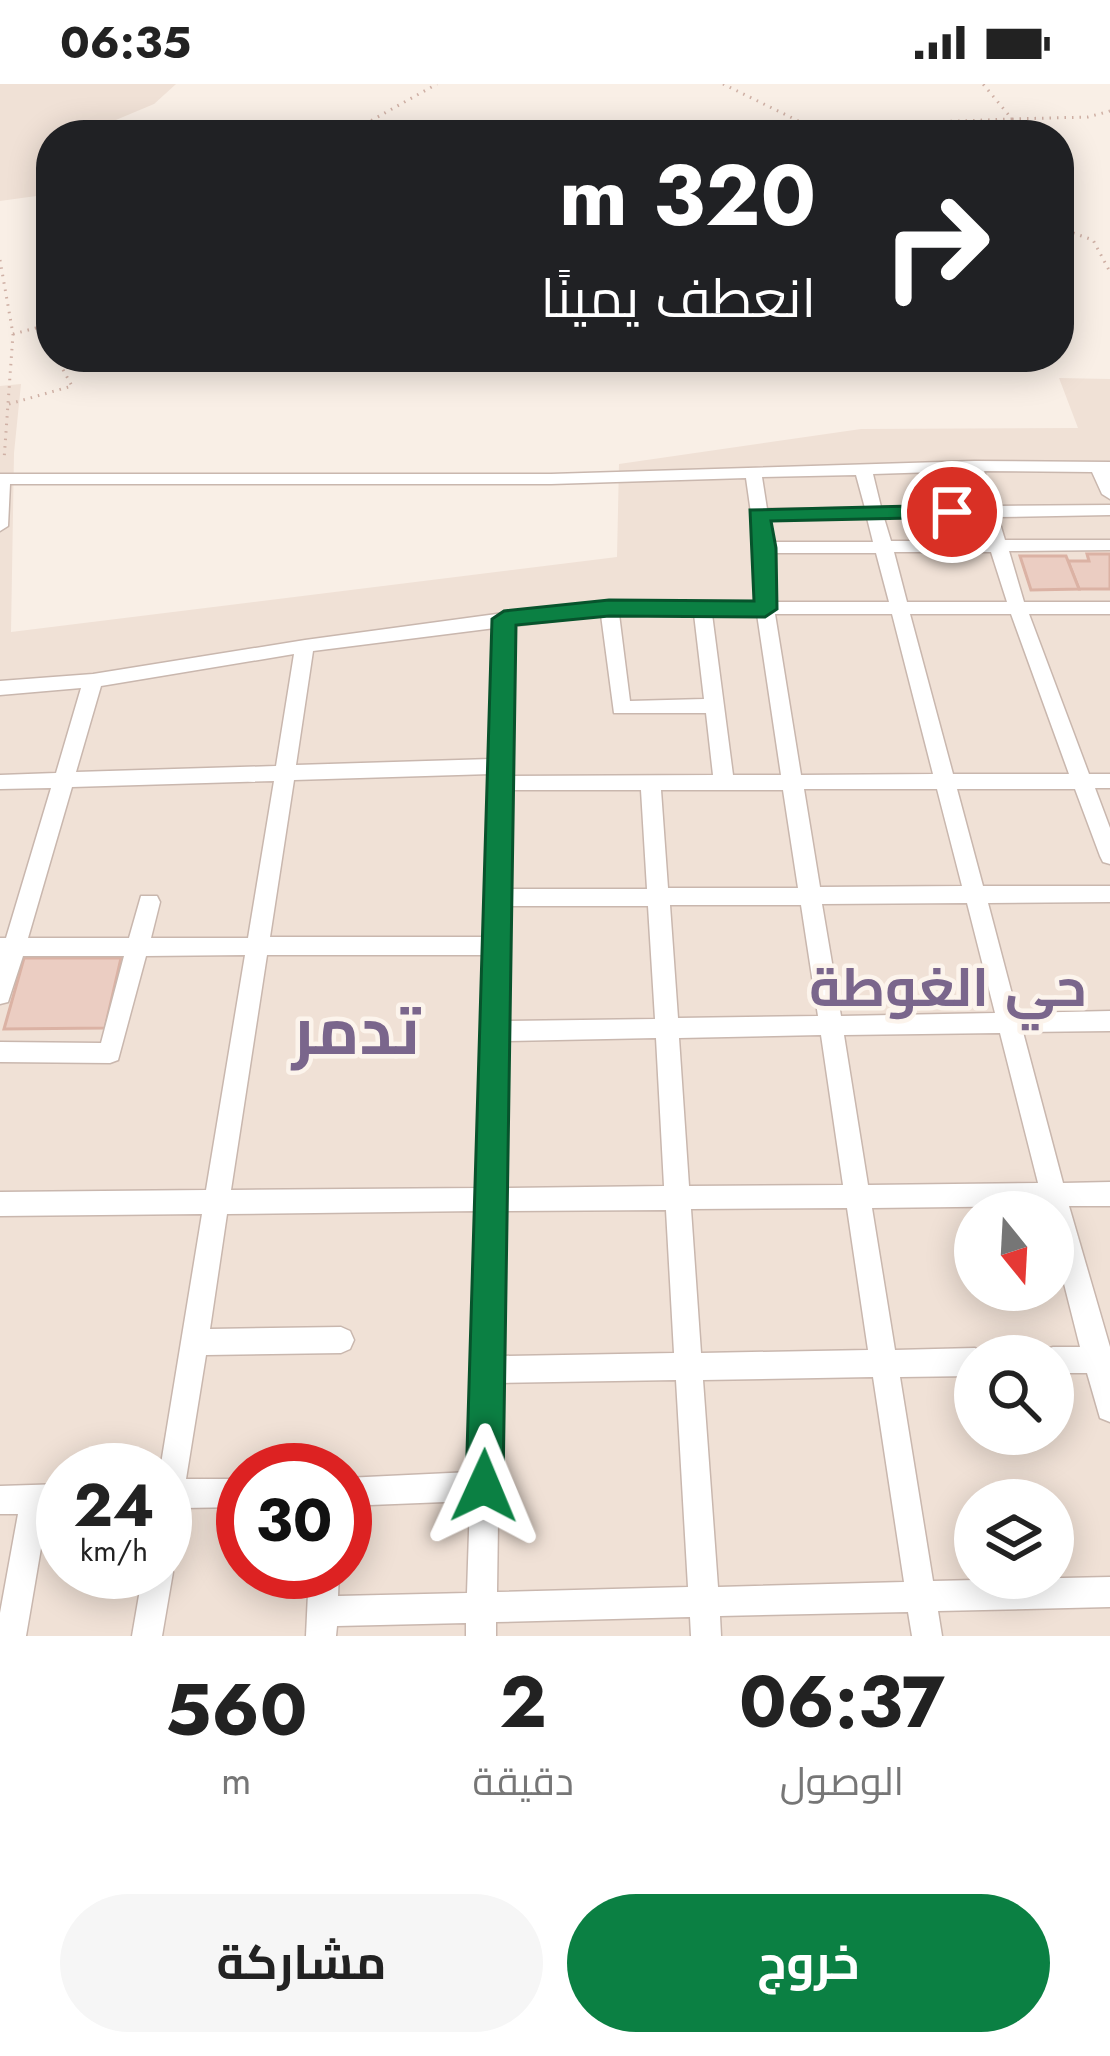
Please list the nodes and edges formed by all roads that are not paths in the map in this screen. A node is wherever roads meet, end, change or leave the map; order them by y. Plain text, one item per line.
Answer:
1 (974, 466) junction
2 (1104, 467) edge
3 (863, 469) junction
4 (752, 472) junction
5 (1, 479) edge
6 (1110, 494) edge
7 (1110, 510) edge
8 (990, 512) junction
9 (875, 513) junction
10 (758, 514) junction
11 (0, 526) edge
12 (1110, 545) edge
13 (1002, 546) junction
14 (884, 547) junction
15 (765, 548) junction
16 (702, 606) junction
17 (897, 606) junction
18 (1017, 607) junction
19 (609, 608) junction
20 (1110, 608) edge
21 (765, 609) junction
22 (504, 619) junction
23 (305, 646) junction
24 (92, 681) junction
25 (0, 688) edge
26 (715, 706) junction
27 (285, 774) junction
28 (501, 775) junction
29 (63, 780) junction
30 (1084, 781) junction
31 (1110, 781) edge
32 (0, 782) edge
33 (724, 782) junction
34 (793, 782) junction
35 (946, 782) junction
36 (651, 784) junction
37 (1110, 856) edge
38 (1110, 894) edge
39 (975, 895) junction
40 (811, 896) junction
41 (658, 897) junction
42 (498, 898) junction
43 (148, 902) dead end
44 (257, 946) junction
45 (497, 946) junction
46 (7, 947) edge
47 (137, 947) junction
48 (0, 995) edge
49 (1110, 1021) edge
50 (1009, 1022) junction
51 (831, 1025) junction
52 (667, 1028) junction
53 (495, 1030) junction
54 (0, 1052) edge
55 (1053, 1191) edge
56 (1074, 1194) edge
57 (1110, 1194) edge
58 (954, 1195) edge
59 (857, 1196) junction
60 (678, 1198) junction
61 (491, 1199) junction
62 (216, 1202) junction
63 (0, 1204) edge
64 (1074, 1260) edge
65 (341, 1340) dead end
66 (194, 1342) junction
67 (1104, 1360) edge
68 (954, 1362) edge
69 (884, 1363) junction
70 (688, 1366) junction
71 (487, 1370) junction
72 (1110, 1408) edge
73 (176, 1443) edge
74 (484, 1486) junction
75 (372, 1491) edge
76 (36, 1499) edge
77 (0, 1500) edge
78 (36, 1546) edge
79 (1110, 1592) edge
80 (921, 1597) junction
81 (153, 1599) edge
82 (704, 1600) junction
83 (482, 1621) edge
84 (322, 1624) edge
85 (11, 1636) edge
86 (147, 1636) edge
87 (706, 1636) edge
88 (927, 1636) edge

1 - 2 street
1 - 3 street
1 - 8 street
2 - 6 street
3 - 4 street
3 - 9 street
4 - 5 street
4 - 10 street
5 - 11 street
7 - 8 street
8 - 9 street
8 - 13 street
9 - 10 street
9 - 14 street
10 - 15 street
12 - 13 street
13 - 14 street
13 - 18 street
14 - 15 street
14 - 17 street
15 - 21 street
16 - 19 street
16 - 21 street
16 - 26 street
17 - 18 street
17 - 21 street
17 - 35 street
18 - 20 street
18 - 30 street
19 - 22 street
19 - 26 street
21 - 34 street
22 - 23 street
22 - 28 street
23 - 24 street
23 - 27 street
24 - 25 street
24 - 29 street
26 - 33 street
27 - 28 street
27 - 29 street
27 - 44 street
28 - 36 street
28 - 42 street
29 - 32 street
29 - 46 street
30 - 31 street
30 - 35 street
30 - 37 street
33 - 34 street
33 - 36 street
34 - 35 street
34 - 40 street
35 - 39 street
36 - 41 street
38 - 39 street
39 - 40 street
39 - 50 street
40 - 41 street
40 - 51 street
41 - 42 street
41 - 52 street
42 - 45 street
43 - 47 street
44 - 45 street
44 - 47 street
44 - 62 street
45 - 53 street
46 - 47 street
46 - 48 street
47 - 54 street
49 - 50 street
50 - 51 street
50 - 55 street
51 - 52 street
51 - 59 street
52 - 53 street
52 - 60 street
53 - 61 street
56 - 57 street
58 - 59 street
59 - 60 street
59 - 69 street
60 - 61 street
60 - 70 street
61 - 62 street
61 - 71 street
62 - 63 street
62 - 66 street
64 - 67 street
65 - 66 street
66 - 73 street
67 - 72 street
68 - 69 street
69 - 70 street
69 - 80 street
70 - 71 street
70 - 82 street
71 - 74 street
74 - 75 street
74 - 83 street
76 - 77 street
78 - 85 street
79 - 80 street
80 - 82 street
80 - 88 street
81 - 86 street
82 - 83 street
82 - 87 street
83 - 84 street

